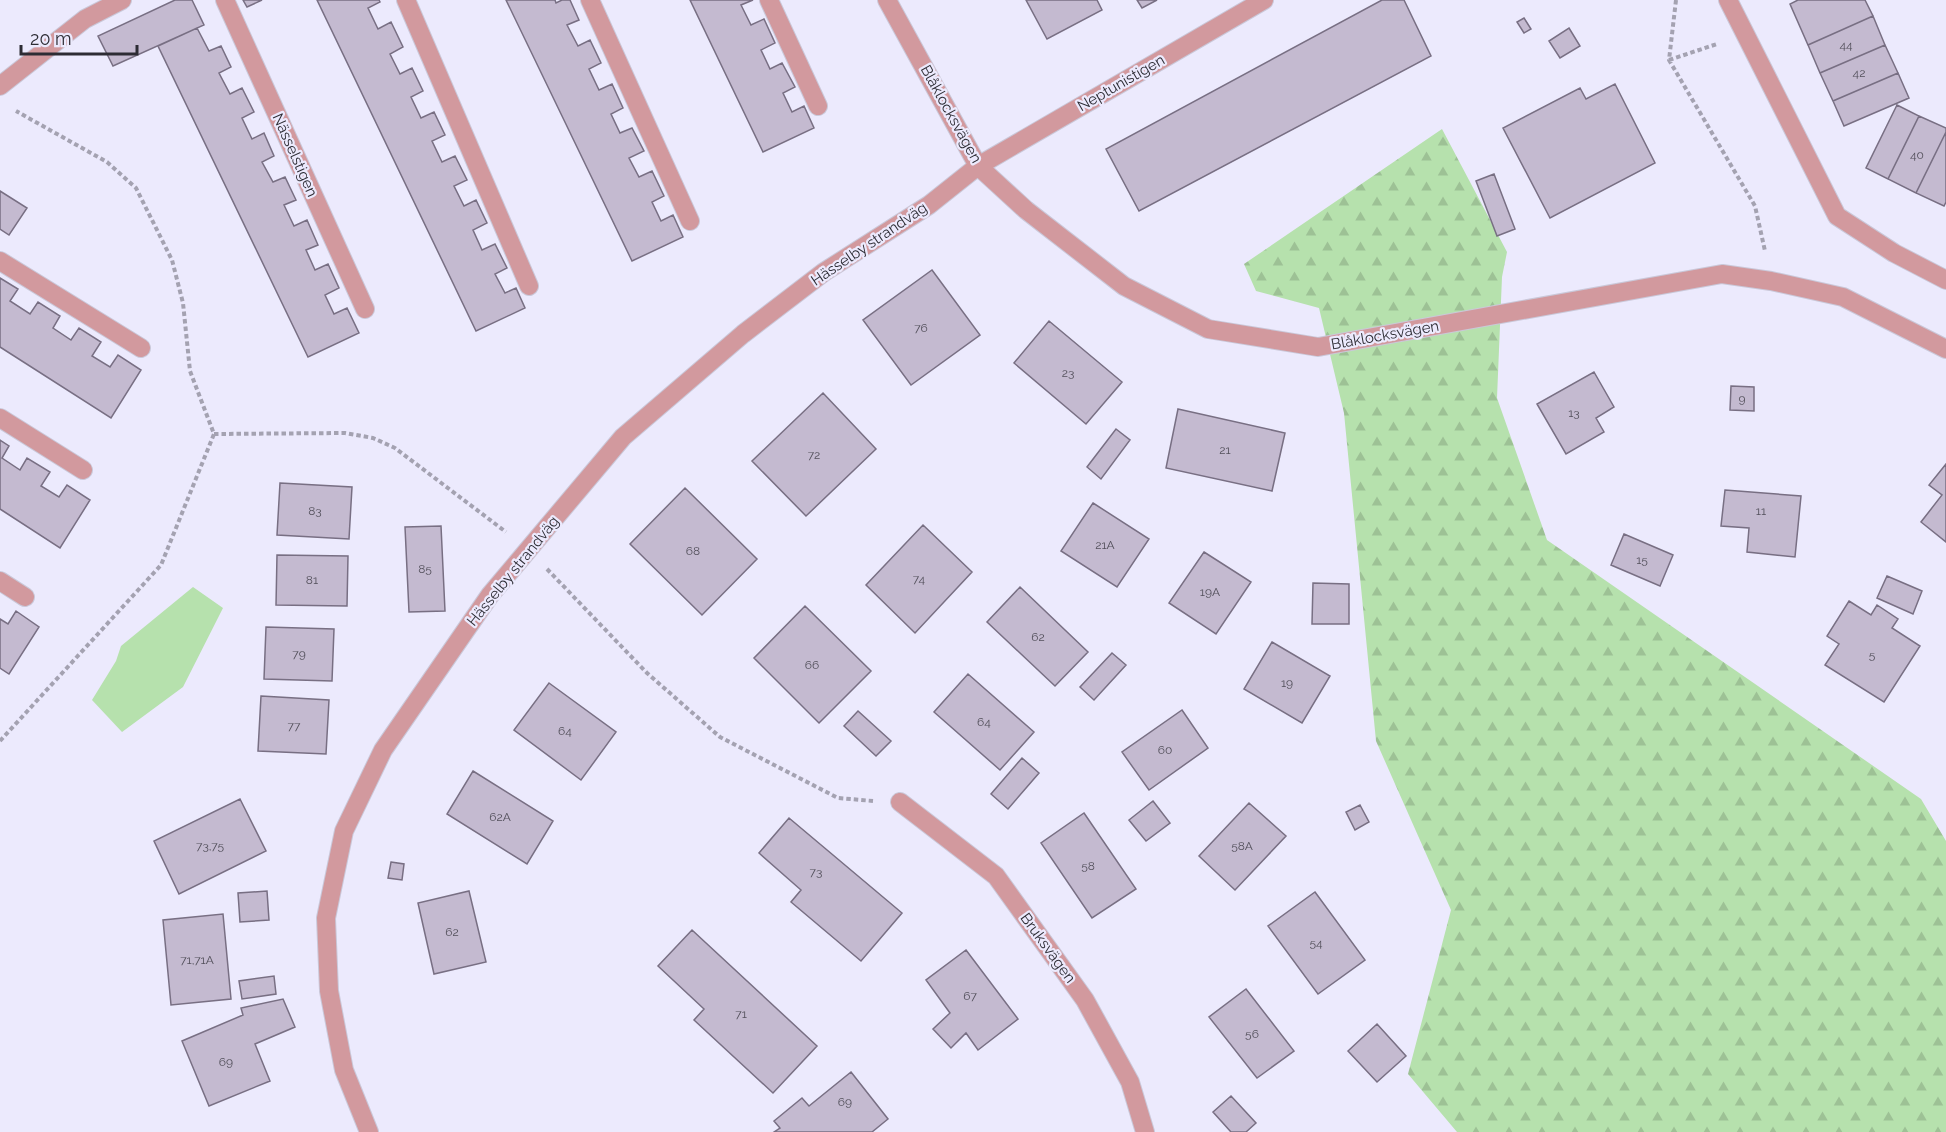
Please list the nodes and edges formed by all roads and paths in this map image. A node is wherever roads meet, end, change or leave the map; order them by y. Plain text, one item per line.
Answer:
1 (122, 0) edge
2 (225, 0) edge
3 (406, 0) edge
4 (590, 0) edge
5 (769, 0) edge
6 (887, 0) edge
7 (1264, 0) edge
8 (1676, 0) edge
9 (1728, 0) edge
10 (1746, 34) junction
11 (1669, 60) junction
12 (0, 86) edge
13 (818, 106) dead end
14 (10, 107) dead end
15 (978, 166) junction
16 (690, 220) dead end
17 (0, 261) edge
18 (1946, 280) edge
19 (1771, 281) junction
20 (529, 286) dead end
21 (365, 309) dead end
22 (141, 348) dead end
23 (1946, 349) edge
24 (0, 418) edge
25 (214, 434) junction
26 (83, 470) dead end
27 (529, 549) junction
28 (0, 581) edge
29 (25, 597) dead end
30 (0, 741) edge
31 (900, 802) joint
32 (369, 1132) edge
33 (1145, 1132) edge

1 - 12 street
2 - 21 street, Nässelstigen
3 - 20 street
4 - 16 street
5 - 13 street
6 - 15 street, Blåklocksvägen
7 - 15 street, Neptunistigen
8 - 11 path
9 - 10 street
10 - 11 path
10 - 18 street
11 - 19 path
14 - 25 path
15 - 19 street, Blåklocksvägen
15 - 27 street, Hässelby strandväg
17 - 22 street
19 - 23 street, Blåklocksvägen
24 - 26 street
25 - 27 path
25 - 30 path
27 - 31 path
27 - 32 street, Hässelby strandväg
28 - 29 street
31 - 33 street, Bruksvägen

